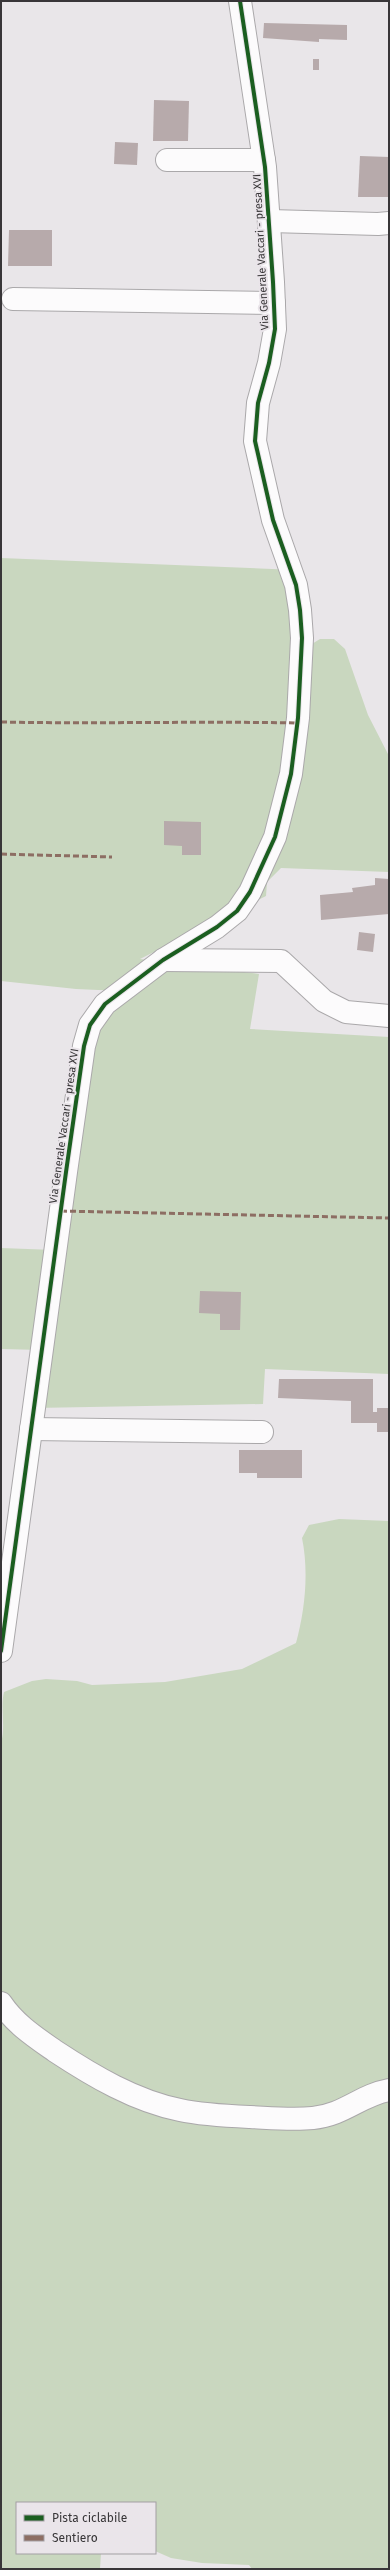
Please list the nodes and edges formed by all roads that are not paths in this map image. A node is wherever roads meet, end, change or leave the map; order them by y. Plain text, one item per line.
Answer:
1 (240, 1) edge
2 (167, 160) dead end
3 (264, 160) junction
4 (270, 221) junction
5 (389, 223) edge
6 (13, 299) dead end
7 (274, 303) junction
8 (163, 960) junction
9 (389, 1016) edge
10 (31, 1429) junction
11 (262, 1432) dead end
12 (1, 1652) edge
13 (1, 2003) edge
14 (389, 2090) edge

1 - 3 street, Via Generale Vaccari - presa XVI
2 - 3 street
3 - 4 street, Via Generale Vaccari - presa XVI
4 - 5 street
4 - 7 street, Via Generale Vaccari - presa XVI
6 - 7 street
7 - 8 street, Via Generale Vaccari - presa XVI
8 - 9 street
8 - 10 street, Via Generale Vaccari - presa XVI
10 - 11 street
10 - 12 street, Via Generale Vaccari - presa XVI
13 - 14 street

